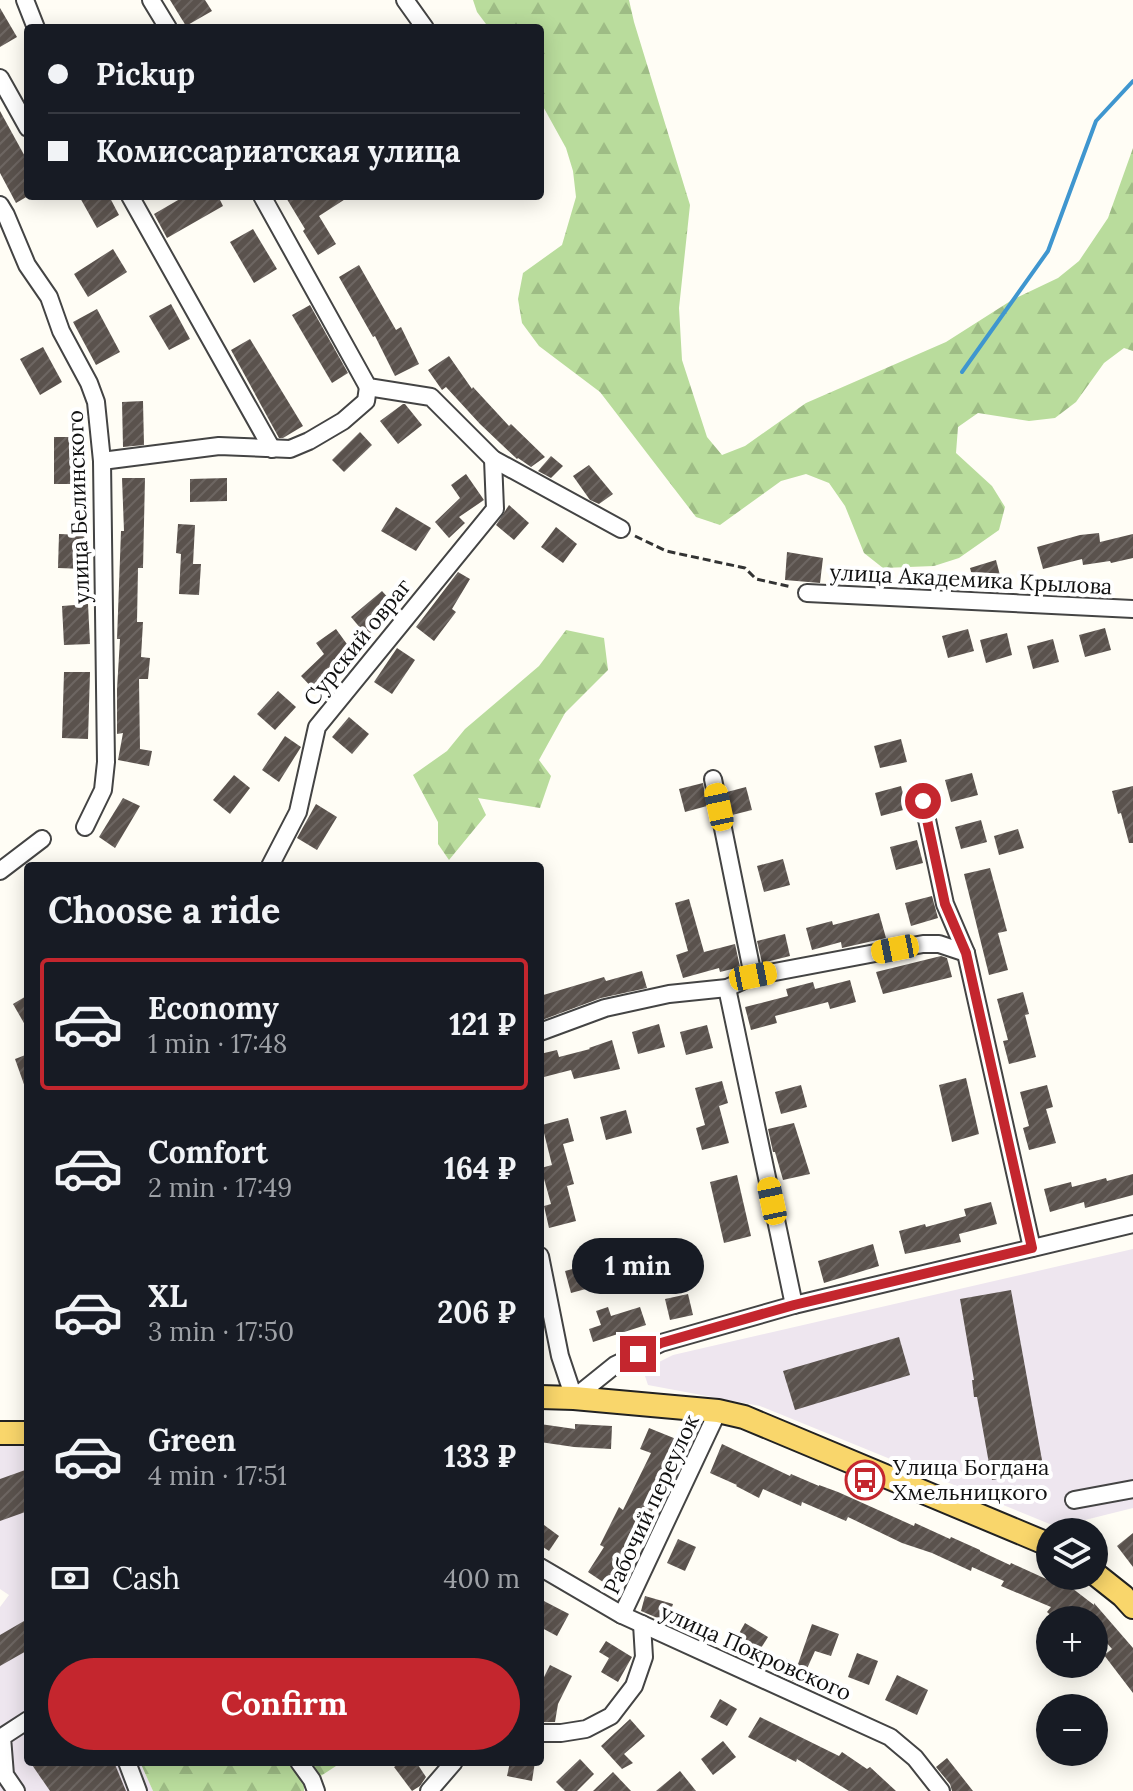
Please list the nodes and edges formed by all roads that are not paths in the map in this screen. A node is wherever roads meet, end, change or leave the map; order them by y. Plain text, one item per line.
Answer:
1 (25, 0) edge
2 (151, 0) edge
3 (405, 0) edge
4 (34, 24) edge
5 (166, 24) edge
6 (422, 24) edge
7 (0, 78) edge
8 (24, 90) edge
9 (12, 98) junction
10 (24, 120) edge
11 (132, 200) edge
12 (264, 200) edge
13 (0, 205) edge
14 (368, 387) junction
15 (272, 449) junction
16 (493, 459) junction
17 (102, 461) junction
18 (621, 529) road end
19 (807, 593) road end
20 (1133, 609) edge
21 (713, 779) dead end
22 (923, 801) dead end
23 (85, 827) dead end
24 (42, 839) dead end
25 (272, 862) edge
26 (0, 871) edge
27 (966, 953) junction
28 (753, 976) junction
29 (727, 988) junction
30 (544, 1031) edge
31 (1133, 1224) edge
32 (1032, 1248) junction
33 (544, 1276) edge
34 (794, 1305) junction
35 (544, 1397) edge
36 (574, 1398) junction
37 (718, 1411) junction
38 (0, 1433) edge
39 (24, 1433) edge
40 (1133, 1489) edge
41 (1074, 1500) dead end
42 (1036, 1539) edge
43 (544, 1569) edge
44 (1108, 1584) edge
45 (1133, 1607) edge
46 (622, 1615) junction
47 (642, 1624) junction
48 (24, 1723) edge
49 (544, 1733) edge
50 (129, 1766) edge
51 (302, 1766) edge
52 (451, 1766) edge
53 (16, 1791) edge
54 (138, 1791) edge
55 (316, 1791) edge
56 (429, 1791) edge
57 (941, 1791) edge

1 - 4 street
2 - 5 street
3 - 6 street
7 - 9 street
8 - 9 street
9 - 10 street
11 - 15 street
12 - 14 street
13 - 17 street, улица Белинского
14 - 15 street
14 - 16 street
15 - 17 street
16 - 18 street
16 - 25 street, Сурский овраг
17 - 23 street, улица Белинского
19 - 20 street, улица Академика Крылова
21 - 28 street
22 - 27 street
24 - 26 street
27 - 28 street
27 - 32 street
28 - 29 street
29 - 30 street
29 - 34 street
31 - 32 street
32 - 34 street
33 - 36 street
34 - 36 street
35 - 36 main road
36 - 37 main road
37 - 42 main road
37 - 46 street, Рабочий переулок
38 - 39 main road
40 - 41 street
43 - 46 street, улица Покровского
44 - 45 main road
46 - 47 street, улица Покровского
47 - 49 street
47 - 57 street, улица Покровского
48 - 53 street
50 - 54 street
51 - 55 street
52 - 56 street

